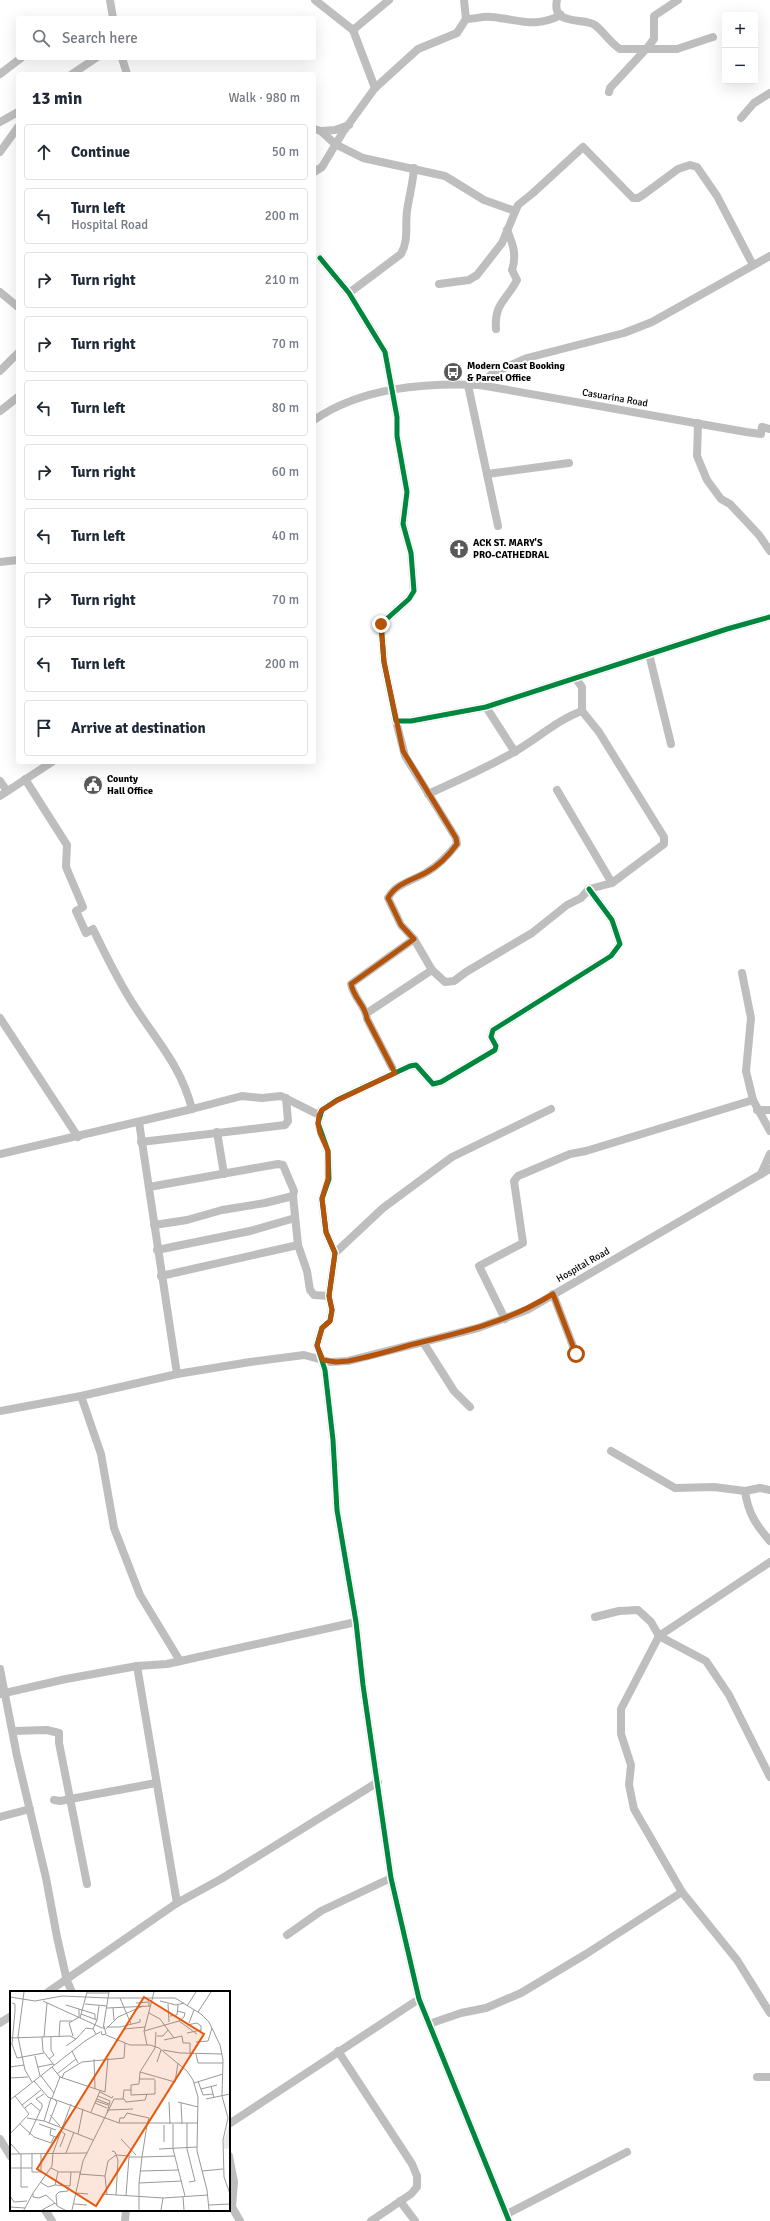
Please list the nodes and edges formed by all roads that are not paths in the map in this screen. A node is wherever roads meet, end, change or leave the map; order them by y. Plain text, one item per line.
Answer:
1 (110, 0) edge
2 (315, 0) edge
3 (389, 0) edge
4 (464, 0) edge
5 (557, 0) edge
6 (678, 0) edge
7 (561, 15) junction
8 (113, 16) edge
9 (466, 19) junction
10 (354, 30) junction
11 (713, 37) dead end
12 (648, 48) junction
13 (18, 60) edge
14 (93, 60) edge
15 (123, 60) edge
16 (75, 72) edge
17 (126, 72) edge
18 (0, 74) edge
19 (375, 88) junction
20 (609, 92) dead end
21 (770, 93) edge
22 (16, 116) edge
23 (741, 118) dead end
24 (0, 122) edge
25 (351, 123) junction
26 (16, 130) edge
27 (317, 130) edge
28 (335, 144) junction
29 (0, 152) edge
30 (414, 168) junction
31 (316, 171) edge
32 (514, 211) junction
33 (507, 230) junction
34 (770, 256) edge
35 (320, 258) dead end
36 (754, 265) junction
37 (439, 284) dead end
38 (0, 292) edge
39 (349, 293) junction
40 (16, 305) edge
41 (496, 328) dead end
42 (16, 355) edge
43 (0, 371) edge
44 (468, 385) junction
45 (480, 385) junction
46 (391, 390) junction
47 (16, 399) edge
48 (0, 411) edge
49 (316, 417) edge
50 (698, 423) junction
51 (770, 429) edge
52 (569, 462) dead end
53 (487, 474) junction
54 (498, 526) dead end
55 (770, 551) edge
56 (16, 560) edge
57 (0, 562) edge
58 (770, 617) edge
59 (649, 654) junction
60 (576, 679) junction
61 (486, 707) junction
62 (582, 711) junction
63 (396, 721) junction
64 (671, 744) dead end
65 (515, 752) junction
66 (49, 764) edge
67 (25, 779) junction
68 (0, 781) edge
69 (556, 790) dead end
70 (4, 794) edge
71 (428, 794) junction
72 (612, 883) junction
73 (589, 888) junction
74 (414, 939) junction
75 (432, 970) junction
76 (742, 973) dead end
77 (367, 1013) junction
78 (0, 1018) edge
79 (395, 1073) junction
80 (286, 1098) junction
81 (753, 1100) junction
82 (192, 1109) junction
83 (551, 1109) dead end
84 (757, 1110) junction
85 (770, 1110) edge
86 (319, 1115) junction
87 (139, 1122) junction
88 (770, 1131) edge
89 (217, 1132) junction
90 (78, 1137) junction
91 (141, 1142) junction
92 (0, 1154) edge
93 (770, 1154) edge
94 (770, 1169) edge
95 (224, 1174) junction
96 (761, 1174) junction
97 (149, 1187) junction
98 (292, 1196) junction
99 (295, 1218) junction
100 (154, 1225) junction
101 (298, 1245) junction
102 (157, 1250) junction
103 (335, 1253) junction
104 (161, 1276) junction
105 (553, 1294) junction
106 (329, 1296) junction
107 (505, 1319) junction
108 (423, 1342) junction
109 (576, 1354) dead end
110 (323, 1360) junction
111 (177, 1374) junction
112 (81, 1396) junction
113 (470, 1407) dead end
114 (0, 1411) edge
115 (611, 1451) dead end
116 (770, 1490) edge
117 (744, 1491) junction
118 (770, 1541) edge
119 (770, 1562) edge
120 (594, 1617) dead end
121 (356, 1622) junction
122 (659, 1636) junction
123 (180, 1661) junction
124 (138, 1666) junction
125 (0, 1669) edge
126 (3, 1694) edge
127 (13, 1731) junction
128 (770, 1777) edge
129 (378, 1782) junction
130 (156, 1783) junction
131 (71, 1799) junction
132 (54, 1800) dead end
133 (30, 1809) junction
134 (0, 1817) edge
135 (392, 1878) junction
136 (87, 1884) dead end
137 (682, 1892) junction
138 (177, 1903) junction
139 (287, 1934) dead end
140 (67, 1981) junction
141 (50, 1991) edge
142 (72, 1991) edge
143 (419, 1999) junction
144 (770, 2013) edge
145 (10, 2017) edge
146 (0, 2023) edge
147 (429, 2024) junction
148 (338, 2051) junction
149 (757, 2077) dead end
150 (770, 2077) edge
151 (230, 2123) edge
152 (0, 2139) edge
153 (627, 2152) dead end
154 (10, 2155) edge
155 (230, 2161) edge
156 (400, 2201) junction
157 (46, 2211) edge
158 (126, 2211) edge
159 (508, 2217) edge
160 (52, 2221) edge
161 (125, 2221) edge
162 (240, 2221) edge
163 (371, 2221) edge
164 (415, 2221) edge

1 - 8 street
2 - 10 street
3 - 10 street
4 - 9 street
5 - 7 street
6 - 12 street
7 - 9 street
7 - 12 street
9 - 19 street
10 - 19 street
11 - 12 street
12 - 20 street
13 - 18 street
14 - 16 street
15 - 17 street
19 - 25 street
21 - 23 street
22 - 24 street
25 - 27 street
25 - 28 street
26 - 29 street
27 - 28 street
28 - 30 street
28 - 31 street
30 - 32 street
30 - 39 street
32 - 33 street
32 - 36 street
33 - 37 street
33 - 41 street
34 - 36 street
35 - 39 street
36 - 45 street
38 - 40 street
39 - 46 street
42 - 43 street
44 - 45 street, Casuarina Road
44 - 46 street, Casuarina Road
44 - 53 street
45 - 50 street, Casuarina Road
46 - 49 street, Casuarina Road
46 - 63 street
47 - 48 street
50 - 51 street, Casuarina Road
50 - 55 street
52 - 53 street
53 - 54 street
56 - 57 street
58 - 59 street
59 - 60 street
59 - 64 street
60 - 61 street
60 - 62 street
61 - 63 street
61 - 65 street
62 - 65 street
62 - 72 street
63 - 71 street
65 - 71 street
66 - 67 street
67 - 70 street
67 - 82 street
68 - 70 street
69 - 72 street
71 - 74 street
72 - 73 street
73 - 75 street
73 - 79 street
74 - 75 street
74 - 77 street
75 - 77 street
76 - 81 street
77 - 79 street
78 - 90 street
79 - 86 street
80 - 82 street
80 - 86 street
80 - 89 street
81 - 84 street
81 - 107 street
82 - 87 street
83 - 103 street
84 - 85 street
84 - 88 street
86 - 103 street
87 - 90 street
87 - 91 street
89 - 91 street
89 - 95 street
90 - 92 street
91 - 97 street
93 - 96 street
94 - 96 street, Hospital Road
95 - 97 street
95 - 98 street
96 - 105 street, Hospital Road
97 - 100 street
98 - 99 street
98 - 100 street
99 - 101 street
99 - 102 street
100 - 102 street
101 - 104 street
101 - 106 street
102 - 104 street
103 - 106 street
104 - 111 street
105 - 107 street, Hospital Road
105 - 109 street
106 - 110 street
107 - 108 street, Hospital Road
108 - 110 street, Hospital Road
108 - 113 street
110 - 111 street, Hospital Road
110 - 121 street
111 - 112 street, Hospital Road
112 - 114 street, Hospital Road
112 - 123 street
115 - 117 street
116 - 117 street
117 - 118 street
119 - 122 street
120 - 122 street
121 - 123 street
121 - 129 street
122 - 128 street
122 - 137 street
123 - 124 street
124 - 126 street
124 - 130 street
125 - 126 street
126 - 127 street
127 - 131 street
127 - 133 street
129 - 135 street
129 - 138 street
130 - 131 street
130 - 138 street
131 - 132 street
131 - 136 street
133 - 134 street
133 - 140 street
135 - 139 street
135 - 143 street
137 - 144 street
137 - 147 street
138 - 140 street
140 - 141 street
140 - 142 street
143 - 147 street
143 - 148 street
145 - 146 street
147 - 159 street
148 - 151 street
148 - 156 street
149 - 150 street
152 - 154 street
153 - 159 street
155 - 162 street
156 - 163 street
156 - 164 street
157 - 160 street
158 - 161 street

